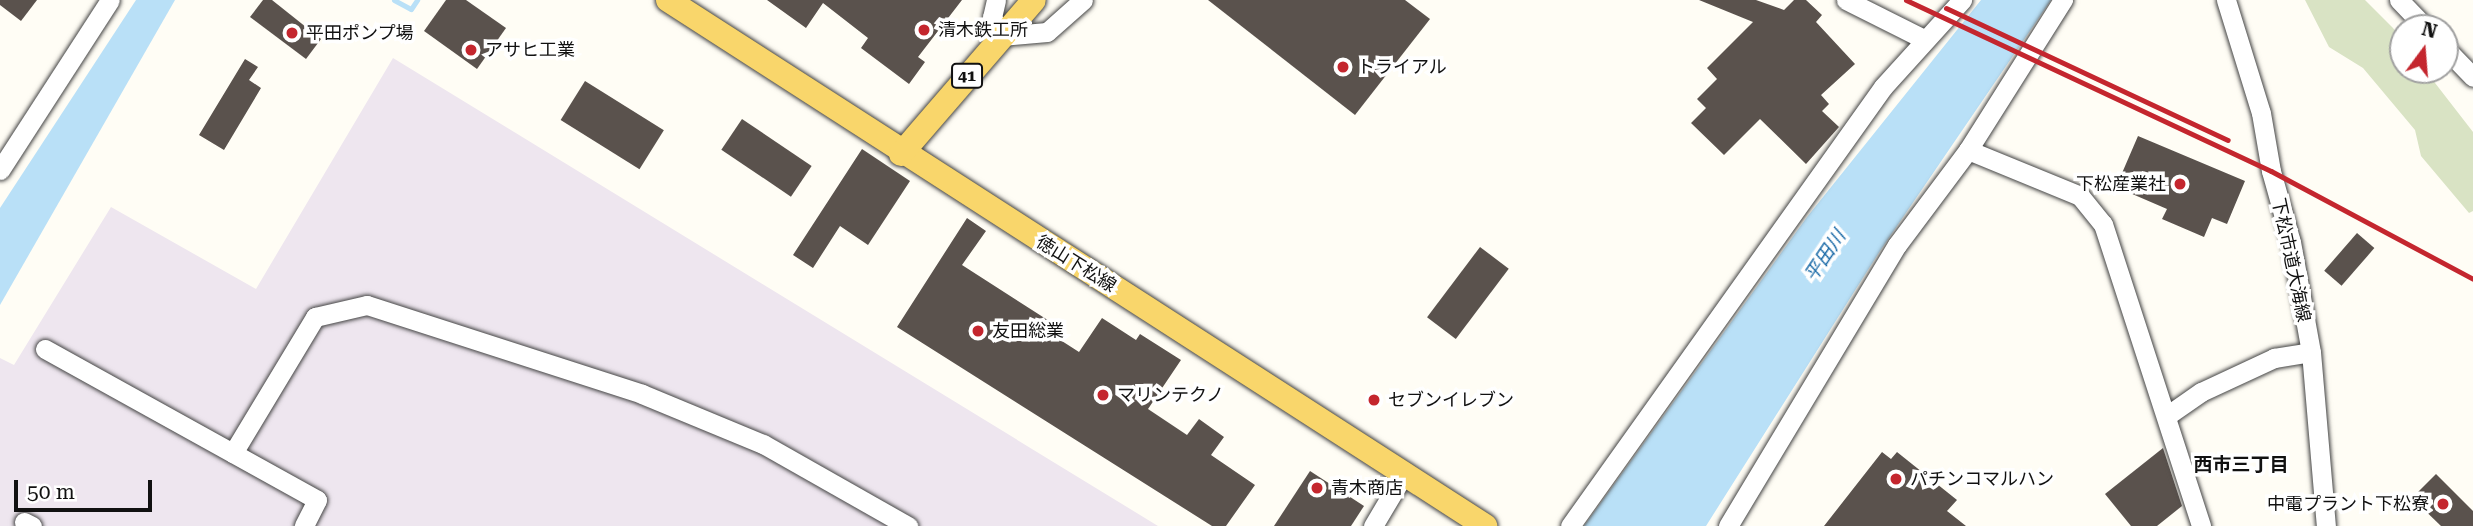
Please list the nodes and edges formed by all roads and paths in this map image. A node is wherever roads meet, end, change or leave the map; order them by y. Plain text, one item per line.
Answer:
1 (110, 0) edge
2 (668, 0) edge
3 (996, 0) edge
4 (1034, 0) edge
5 (1083, 0) edge
6 (1846, 0) edge
7 (1962, 0) edge
8 (2063, 0) edge
9 (2227, 0) edge
10 (2399, 0) edge
11 (2412, 14) edge
12 (1001, 36) junction
13 (1924, 39) junction
14 (2459, 62) edge
15 (2473, 77) edge
16 (1968, 150) junction
17 (901, 154) junction
18 (0, 170) edge
19 (46, 349) dead end
20 (2311, 352) junction
21 (2168, 415) junction
22 (233, 453) junction
23 (1405, 472) junction
24 (304, 526) edge
25 (908, 526) edge
26 (1373, 526) edge
27 (1485, 526) edge
28 (1570, 526) edge
29 (1728, 526) edge
30 (2201, 526) edge
31 (2326, 526) edge

1 - 18 street
2 - 17 main road, 徳山下松線
3 - 12 street
4 - 12 main road, 41
5 - 12 street
6 - 13 street
7 - 13 street
8 - 16 street
9 - 20 street, 下松市道大海線
10 - 11 street
12 - 17 main road, 41
13 - 28 street
14 - 15 street
16 - 21 street
16 - 29 street
17 - 23 main road, 徳山下松線
19 - 22 street
20 - 21 street
20 - 31 street, 下松市道大海線
21 - 30 street
22 - 24 street
22 - 25 street
23 - 26 street
23 - 27 main road, 徳山下松線

